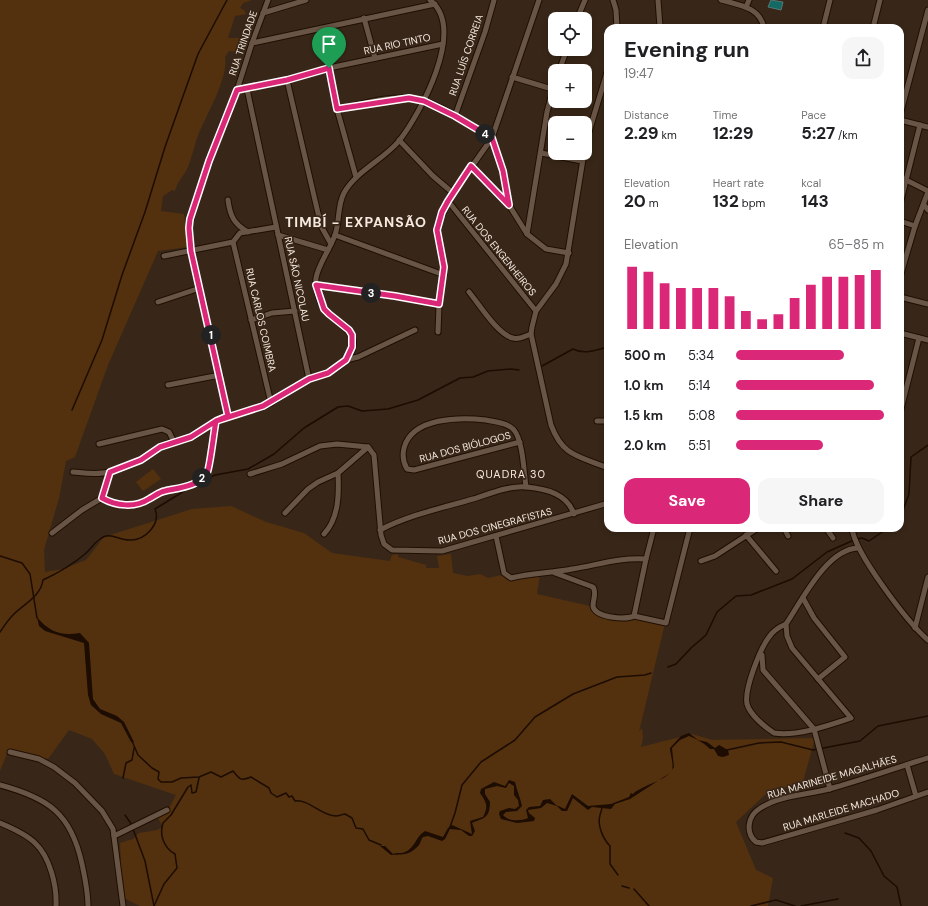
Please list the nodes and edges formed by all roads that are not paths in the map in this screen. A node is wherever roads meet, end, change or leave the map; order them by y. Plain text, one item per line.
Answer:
1 (268, 0) edge
2 (306, 0) edge
3 (494, 0) edge
4 (539, 0) edge
5 (585, 0) edge
6 (612, 0) edge
7 (658, 0) edge
8 (721, 0) edge
9 (750, 0) edge
10 (830, 0) edge
11 (880, 0) edge
12 (432, 2) edge
13 (746, 7) junction
14 (928, 10) edge
15 (580, 12) edge
16 (263, 13) junction
17 (364, 18) junction
18 (617, 24) edge
19 (660, 24) edge
20 (763, 24) edge
21 (824, 24) edge
22 (874, 24) edge
23 (252, 42) junction
24 (443, 44) junction
25 (375, 58) junction
26 (329, 68) junction
27 (512, 77) junction
28 (287, 80) junction
29 (604, 82) edge
30 (548, 88) edge
31 (247, 89) junction
32 (237, 90) junction
33 (904, 100) edge
34 (424, 101) junction
35 (548, 106) edge
36 (337, 109) junction
37 (455, 116) junction
38 (904, 121) edge
39 (592, 122) edge
40 (920, 125) junction
41 (928, 127) edge
42 (492, 138) junction
43 (399, 140) junction
44 (541, 153) junction
45 (582, 161) joint
46 (471, 166) junction
47 (356, 177) junction
48 (906, 179) junction
49 (904, 187) edge
50 (928, 191) edge
51 (453, 192) junction
52 (228, 200) dead end
53 (448, 201) junction
54 (509, 205) junction
55 (924, 205) junction
56 (928, 210) edge
57 (904, 222) edge
58 (915, 226) junction
59 (276, 227) junction
60 (248, 232) junction
61 (527, 234) junction
62 (278, 235) junction
63 (335, 235) junction
64 (233, 242) junction
65 (331, 244) junction
66 (328, 250) junction
67 (191, 251) junction
68 (569, 253) junction
69 (164, 256) dead end
70 (904, 263) edge
71 (444, 275) junction
72 (316, 285) junction
73 (200, 288) junction
74 (469, 292) dead end
75 (904, 298) edge
76 (158, 302) dead end
77 (439, 304) junction
78 (928, 304) edge
79 (295, 311) junction
80 (536, 311) junction
81 (251, 320) junction
82 (415, 330) dead end
83 (438, 332) dead end
84 (531, 334) junction
85 (904, 334) edge
86 (919, 338) junction
87 (928, 340) edge
88 (346, 360) junction
89 (220, 375) junction
90 (309, 379) junction
91 (168, 385) dead end
92 (904, 397) edge
93 (271, 403) junction
94 (228, 416) junction
95 (216, 421) junction
96 (597, 421) dead end
97 (604, 421) edge
98 (174, 442) junction
99 (520, 442) junction
100 (99, 444) dead end
101 (368, 447) junction
102 (604, 466) edge
103 (73, 472) dead end
104 (110, 472) junction
105 (338, 473) junction
106 (250, 474) dead end
107 (526, 487) junction
108 (102, 498) junction
109 (604, 505) edge
110 (285, 513) dead end
111 (574, 514) junction
112 (380, 530) junction
113 (653, 532) edge
114 (689, 532) edge
115 (751, 532) edge
116 (786, 532) edge
117 (829, 532) edge
118 (853, 532) edge
119 (52, 533) dead end
120 (324, 534) dead end
121 (746, 535) junction
122 (496, 536) junction
123 (788, 536) dead end
124 (833, 538) dead end
125 (858, 548) junction
126 (646, 559) junction
127 (702, 561) dead end
128 (776, 571) dead end
129 (552, 572) junction
130 (928, 578) edge
131 (803, 598) junction
132 (634, 616) junction
133 (786, 624) junction
134 (915, 628) junction
135 (928, 640) edge
136 (762, 650) junction
137 (818, 679) junction
138 (814, 729) junction
139 (10, 752) dead end
140 (928, 758) edge
141 (906, 765) junction
142 (0, 785) edge
143 (830, 788) junction
144 (928, 792) edge
145 (916, 796) junction
146 (167, 810) dead end
147 (0, 823) edge
148 (114, 836) junction
149 (758, 843) joint
150 (56, 906) edge
151 (88, 906) edge
152 (123, 906) edge

1 - 16 street, RUA TRINDADE
2 - 16 street
3 - 37 street, RUA LUÍS CORREIA
4 - 27 street
5 - 15 street
6 - 18 street
7 - 19 street
8 - 13 street
9 - 13 street
10 - 21 street
11 - 22 street
12 - 17 street
12 - 24 street
13 - 20 street
14 - 33 street
16 - 23 street, RUA TRINDADE
17 - 23 street
17 - 25 street
23 - 32 street, RUA TRINDADE
24 - 25 street, RUA RIO TINTO
24 - 34 street
25 - 26 street, RUA RIO TINTO
26 - 28 street, RUA RIO TINTO
26 - 36 street
27 - 30 street
27 - 42 street
28 - 31 street, RUA RIO TINTO
28 - 65 street
29 - 39 street
31 - 32 street, RUA RIO TINTO
31 - 59 street, RUA SÃO NICOLAU
32 - 67 street, RUA TRINDADE
34 - 36 street
34 - 37 street
34 - 43 street
35 - 44 street
36 - 47 street
37 - 42 street
38 - 40 street
40 - 41 street
40 - 48 street
42 - 46 street
42 - 54 street
43 - 47 street
43 - 51 street
44 - 45 street
44 - 61 street
45 - 68 street
46 - 51 street
46 - 54 street
47 - 63 street
48 - 49 street
48 - 50 street
50 - 55 street
51 - 53 street
52 - 60 street
53 - 71 street
53 - 80 street, RUA DOS ENGENHEIROS
54 - 61 street
55 - 56 street
55 - 58 street
57 - 58 street
58 - 70 street
59 - 60 street
59 - 62 street, RUA SÃO NICOLAU
60 - 64 street
61 - 68 street
62 - 66 street
62 - 79 street, RUA SÃO NICOLAU
63 - 65 street
63 - 71 street
64 - 67 street
64 - 81 street, RUA CARLOS COIMBRA
65 - 66 street
66 - 72 street
67 - 69 street
67 - 73 street, RUA TRINDADE
68 - 80 street
71 - 77 street
72 - 77 street
72 - 88 street
73 - 76 street
73 - 89 street, RUA TRINDADE
74 - 84 street
75 - 78 street
77 - 83 street
79 - 81 street
79 - 90 street, RUA SÃO NICOLAU
80 - 84 street
81 - 93 street, RUA CARLOS COIMBRA
82 - 88 street
84 - 102 street
85 - 86 street
86 - 87 street
86 - 92 street
88 - 90 street
89 - 91 street
89 - 94 street, RUA TRINDADE
90 - 93 street
93 - 94 street
94 - 95 street
95 - 98 street
95 - 108 street
96 - 97 street
98 - 100 street
98 - 104 street
99 - 99 street, RUA DOS BIÓLOGOS
99 - 107 street, RUA DOS BIÓLOGOS
101 - 105 street
101 - 106 street
101 - 112 street
103 - 104 street
104 - 108 street
105 - 110 street
105 - 120 street
107 - 111 street
107 - 112 street
108 - 119 street
109 - 111 street, RUA DOS CINEGRAFISTAS
111 - 122 street, RUA DOS CINEGRAFISTAS
112 - 122 street, RUA DOS CINEGRAFISTAS
113 - 126 street
114 - 132 street
115 - 121 street
116 - 123 street
117 - 124 street
118 - 125 street
121 - 127 street
121 - 128 street
122 - 129 street
125 - 131 street
125 - 134 street
126 - 129 street
126 - 132 street
129 - 132 street
130 - 134 street
131 - 133 street
131 - 137 street
133 - 136 street
133 - 137 street
134 - 135 street
136 - 138 street
136 - 138 street
137 - 138 street
138 - 143 street
139 - 148 street
140 - 141 street, RUA MARINEIDE MAGALHÃES
141 - 143 street, RUA MARINEIDE MAGALHÃES
141 - 145 street
142 - 151 street
143 - 149 street, RUA MARINEIDE MAGALHÃES
144 - 145 street, RUA MARLEIDE MACHADO
145 - 149 street, RUA MARLEIDE MACHADO
146 - 148 street
147 - 150 street
148 - 152 street

